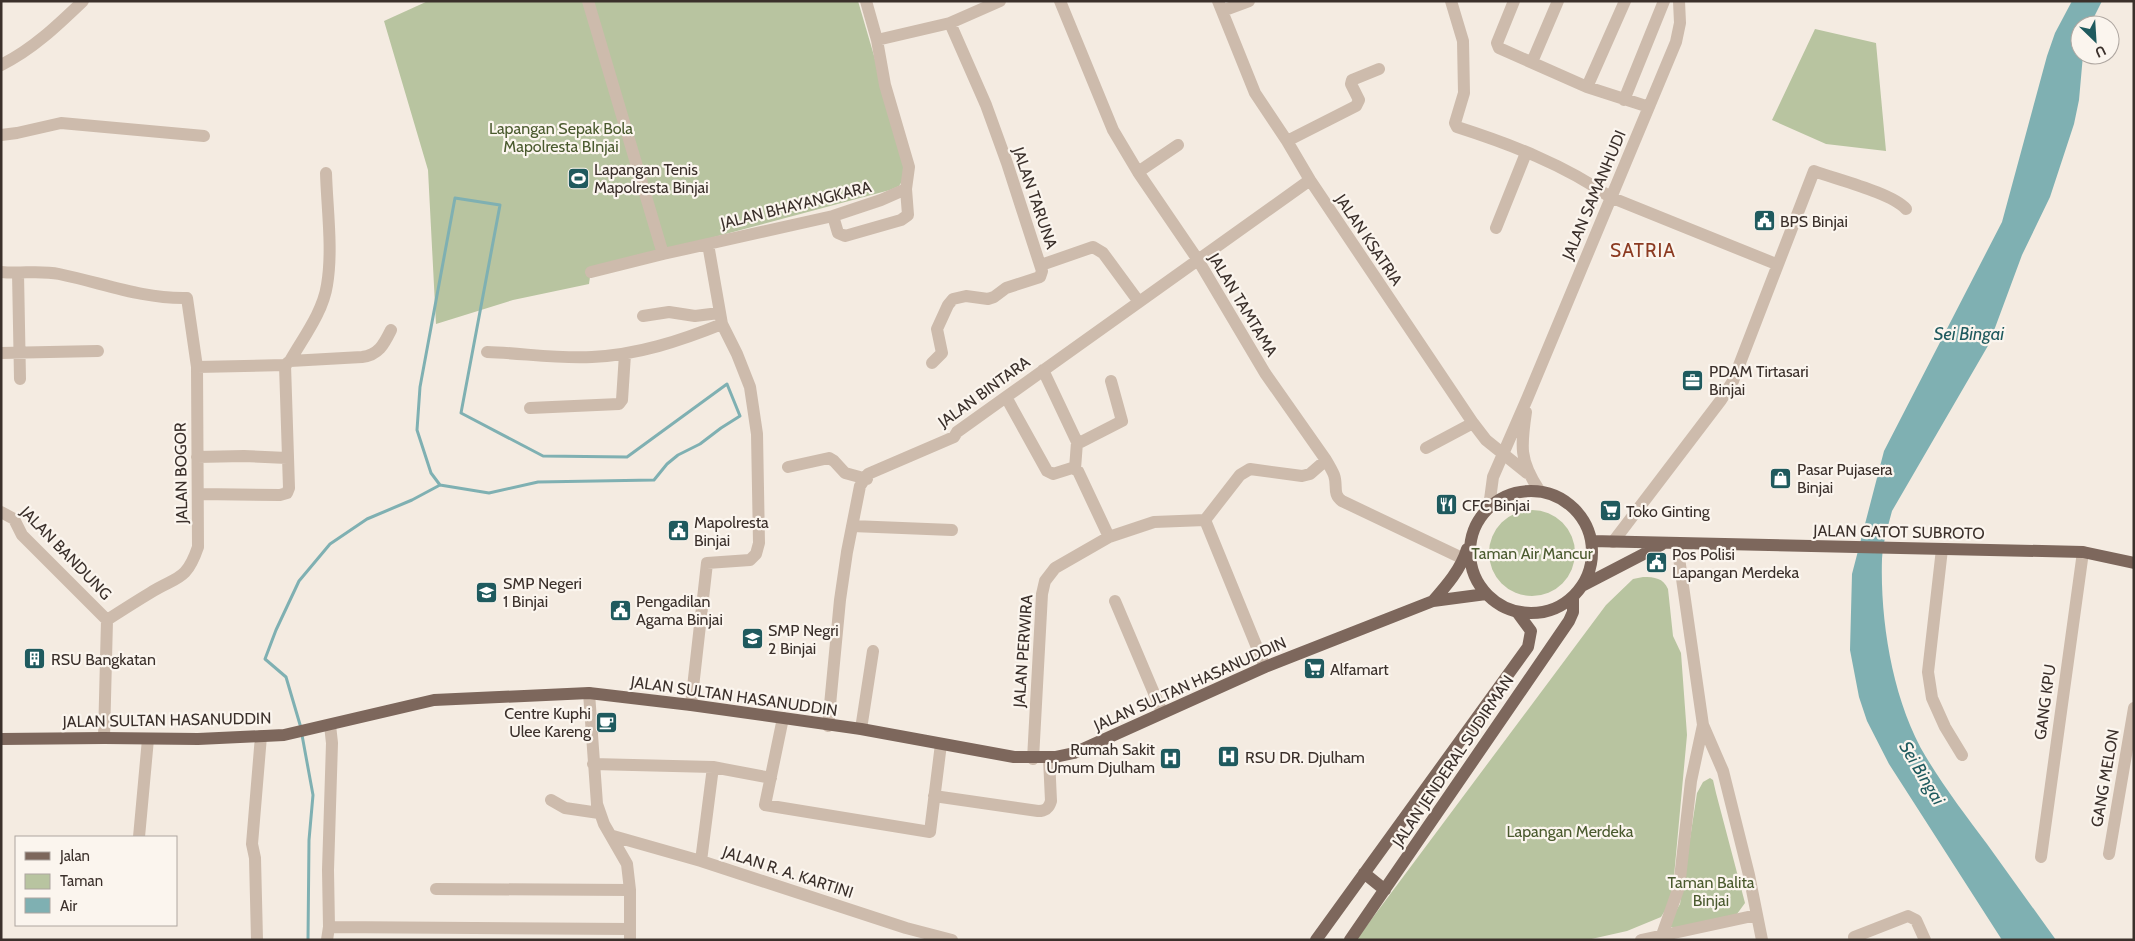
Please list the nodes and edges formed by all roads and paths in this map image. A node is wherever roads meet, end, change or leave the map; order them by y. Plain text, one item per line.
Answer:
1 (83, 1) edge
2 (588, 1) edge
3 (866, 1) edge
4 (1000, 1) edge
5 (1060, 1) edge
6 (1249, 1) edge
7 (1451, 1) edge
8 (1514, 1) edge
9 (1558, 1) edge
10 (1625, 1) edge
11 (1663, 3) edge
12 (1679, 3) edge
13 (1220, 6) edge
14 (950, 23) junction
15 (877, 40) junction
16 (1532, 62) junction
17 (1, 65) edge
18 (1379, 69) dead end
19 (1587, 87) junction
20 (1624, 100) junction
21 (1649, 107) junction
22 (1, 134) edge
23 (204, 136) dead end
24 (1287, 141) junction
25 (1178, 145) dead end
26 (1526, 153) junction
27 (1138, 172) junction
28 (326, 173) dead end
29 (1310, 180) junction
30 (906, 189) junction
31 (1610, 197) junction
32 (1906, 209) dead end
33 (833, 216) junction
34 (1496, 228) dead end
35 (708, 244) junction
36 (663, 254) junction
37 (1198, 260) junction
38 (1776, 264) junction
39 (1041, 265) junction
40 (1, 272) edge
41 (591, 272) dead end
42 (18, 273) junction
43 (1139, 302) junction
44 (643, 316) dead end
45 (720, 319) junction
46 (391, 330) dead end
47 (98, 351) dead end
48 (488, 352) dead end
49 (1, 353) edge
50 (20, 353) junction
51 (625, 354) junction
52 (288, 363) junction
53 (932, 363) dead end
54 (197, 367) junction
55 (1043, 370) junction
56 (20, 379) dead end
57 (1111, 381) dead end
58 (1006, 397) junction
59 (1527, 399) junction
60 (530, 408) dead end
61 (1472, 422) junction
62 (1077, 442) junction
63 (1426, 448) dead end
64 (1502, 454) junction
65 (197, 457) junction
66 (287, 458) junction
67 (1326, 460) junction
68 (788, 466) dead end
69 (1075, 469) junction
70 (1527, 473) junction
71 (867, 479) junction
72 (1539, 490) junction
73 (198, 494) junction
74 (1489, 508) junction
75 (1, 512) edge
76 (1205, 520) junction
77 (852, 526) junction
78 (952, 530) dead end
79 (1109, 537) junction
80 (1471, 538) junction
81 (1591, 541) junction
82 (1613, 542) junction
83 (1663, 544) junction
84 (1677, 544) junction
85 (1942, 549) junction
86 (2083, 552) junction
87 (1464, 559) junction
88 (2134, 563) edge
89 (1582, 586) junction
90 (1486, 594) junction
91 (1574, 598) junction
92 (1433, 600) junction
93 (1115, 601) dead end
94 (1517, 612) junction
95 (107, 620) junction
96 (873, 651) dead end
97 (1265, 667) junction
98 (589, 694) junction
99 (692, 705) junction
100 (2134, 708) edge
101 (1162, 712) junction
102 (783, 718) junction
103 (1704, 724) junction
104 (828, 726) junction
105 (325, 727) junction
106 (861, 730) junction
107 (261, 736) junction
108 (104, 738) junction
109 (1, 739) edge
110 (148, 739) junction
111 (940, 744) junction
112 (1962, 755) dead end
113 (1049, 758) junction
114 (1033, 759) junction
115 (593, 764) junction
116 (713, 767) junction
117 (771, 778) junction
118 (934, 796) junction
119 (551, 800) dead end
120 (599, 813) junction
121 (139, 836) edge
122 (612, 836) junction
123 (2109, 854) dead end
124 (2041, 857) dead end
125 (702, 861) junction
126 (1364, 874) junction
127 (436, 889) dead end
128 (630, 890) junction
129 (1385, 890) junction
130 (1757, 915) junction
131 (906, 928) junction
132 (328, 934) edge
133 (630, 934) edge
134 (1662, 935) junction
135 (257, 940) edge
136 (901, 940) edge
137 (952, 940) edge
138 (1316, 940) edge
139 (1350, 940) edge
140 (1641, 940) edge
141 (1762, 940) edge
142 (1855, 940) edge
143 (1925, 940) edge

1 - 17 street
2 - 36 street
3 - 15 street
4 - 14 street
5 - 27 street, JALAN TAMTAMA
6 - 13 street
7 - 26 street
8 - 16 street
9 - 16 street
10 - 19 street
11 - 12 street
11 - 20 street
12 - 21 street, JALAN SAMANHUDI
13 - 24 street, JALAN KSATRIA
14 - 15 street
14 - 39 street, JALAN TARUNA
15 - 30 street
16 - 19 street
18 - 24 street
19 - 20 street
20 - 21 street
21 - 31 street, JALAN SAMANHUDI
22 - 23 street
24 - 29 street, JALAN KSATRIA
25 - 27 street
26 - 31 street
26 - 34 street
27 - 37 street, JALAN TAMTAMA
28 - 52 street
29 - 37 street, JALAN BINTARA
29 - 61 street, JALAN KSATRIA
30 - 33 street, JALAN BHAYANGKARA
30 - 33 street
31 - 38 street
31 - 59 street, JALAN SAMANHUDI
32 - 38 street
33 - 35 street, JALAN BHAYANGKARA
35 - 36 street, JALAN BHAYANGKARA
35 - 45 street
36 - 41 street, JALAN BHAYANGKARA
37 - 43 street, JALAN BINTARA
37 - 67 street, JALAN TAMTAMA
38 - 82 street
39 - 43 street, JALAN TARUNA
39 - 53 street
40 - 42 street
42 - 50 street
42 - 54 street, JALAN BOGOR
43 - 55 street, JALAN BINTARA
44 - 45 street
45 - 51 street
45 - 99 street
46 - 52 street
47 - 50 street
48 - 51 street
49 - 50 street
50 - 56 street
51 - 60 street
52 - 54 street
52 - 66 street
54 - 65 street, JALAN BOGOR
55 - 58 street, JALAN BINTARA
55 - 62 street
57 - 62 street
58 - 69 street
58 - 71 street, JALAN BINTARA
59 - 64 street, JALAN SAMANHUDI
59 - 70 street, JALAN SAMANHUDI
61 - 63 street
61 - 64 street, JALAN KSATRIA
62 - 69 street
64 - 70 street, JALAN KSATRIA
64 - 74 street, JALAN SAMANHUDI
65 - 66 street
65 - 73 street, JALAN BOGOR
66 - 73 street
67 - 76 street
67 - 87 street, JALAN TAMTAMA
68 - 71 street
69 - 79 street
70 - 72 street, JALAN SAMANHUDI
71 - 77 street
72 - 74 main road
72 - 81 main road
73 - 95 street, JALAN BOGOR
74 - 80 main road
75 - 95 street, JALAN BANDUNG
76 - 79 street, JALAN PERWIRA
76 - 97 street
77 - 78 street
77 - 104 street
79 - 114 street, JALAN PERWIRA
80 - 87 main road, JALAN SULTAN HASANUDDIN
80 - 90 main road
81 - 82 main road, JALAN GATOT SUBROTO
81 - 89 main road
82 - 83 main road, JALAN GATOT SUBROTO
83 - 84 main road, JALAN GATOT SUBROTO
83 - 89 main road, JALAN GATOT SUBROTO
84 - 85 main road, JALAN GATOT SUBROTO
84 - 103 street
85 - 86 main road, JALAN GATOT SUBROTO
85 - 112 street
86 - 88 main road, JALAN GATOT SUBROTO
86 - 124 street, GANG KPU
87 - 92 main road, JALAN SULTAN HASANUDDIN
89 - 91 main road
90 - 92 main road, JALAN SULTAN HASANUDDIN
90 - 94 main road
91 - 94 main road
91 - 129 main road, JALAN JENDERAL SUDIRMAN
92 - 97 main road, JALAN SULTAN HASANUDDIN
93 - 101 street
94 - 126 main road, JALAN JENDERAL SUDIRMAN
95 - 108 street, JALAN BANDUNG
96 - 106 street
97 - 101 main road, JALAN SULTAN HASANUDDIN
98 - 99 main road, JALAN SULTAN HASANUDDIN
98 - 105 main road, JALAN SULTAN HASANUDDIN
98 - 115 street
99 - 102 main road, JALAN SULTAN HASANUDDIN
100 - 123 street, GANG MELON
101 - 113 main road, JALAN SULTAN HASANUDDIN
102 - 104 main road, JALAN SULTAN HASANUDDIN
102 - 117 street
103 - 130 street
103 - 134 street
104 - 106 main road, JALAN SULTAN HASANUDDIN
105 - 107 main road, JALAN SULTAN HASANUDDIN
105 - 132 street
106 - 111 main road, JALAN SULTAN HASANUDDIN
107 - 110 main road, JALAN SULTAN HASANUDDIN
107 - 135 street
108 - 109 main road, JALAN SULTAN HASANUDDIN
108 - 110 main road, JALAN SULTAN HASANUDDIN
110 - 121 street
111 - 114 main road, JALAN SULTAN HASANUDDIN
111 - 118 street
113 - 114 main road, JALAN SULTAN HASANUDDIN
113 - 118 street
115 - 116 street
115 - 120 street
116 - 117 street
116 - 125 street
117 - 118 street
119 - 120 street
120 - 122 street
122 - 125 street, JALAN R. A. KARTINI
122 - 128 street
125 - 131 street, JALAN R. A. KARTINI
126 - 129 main road
126 - 138 main road, JALAN JENDERAL SUDIRMAN
127 - 128 street
128 - 133 street
129 - 139 main road, JALAN JENDERAL SUDIRMAN
130 - 134 street
130 - 141 street
131 - 136 street
131 - 137 street, JALAN R. A. KARTINI
132 - 133 street
134 - 140 street
142 - 143 street

